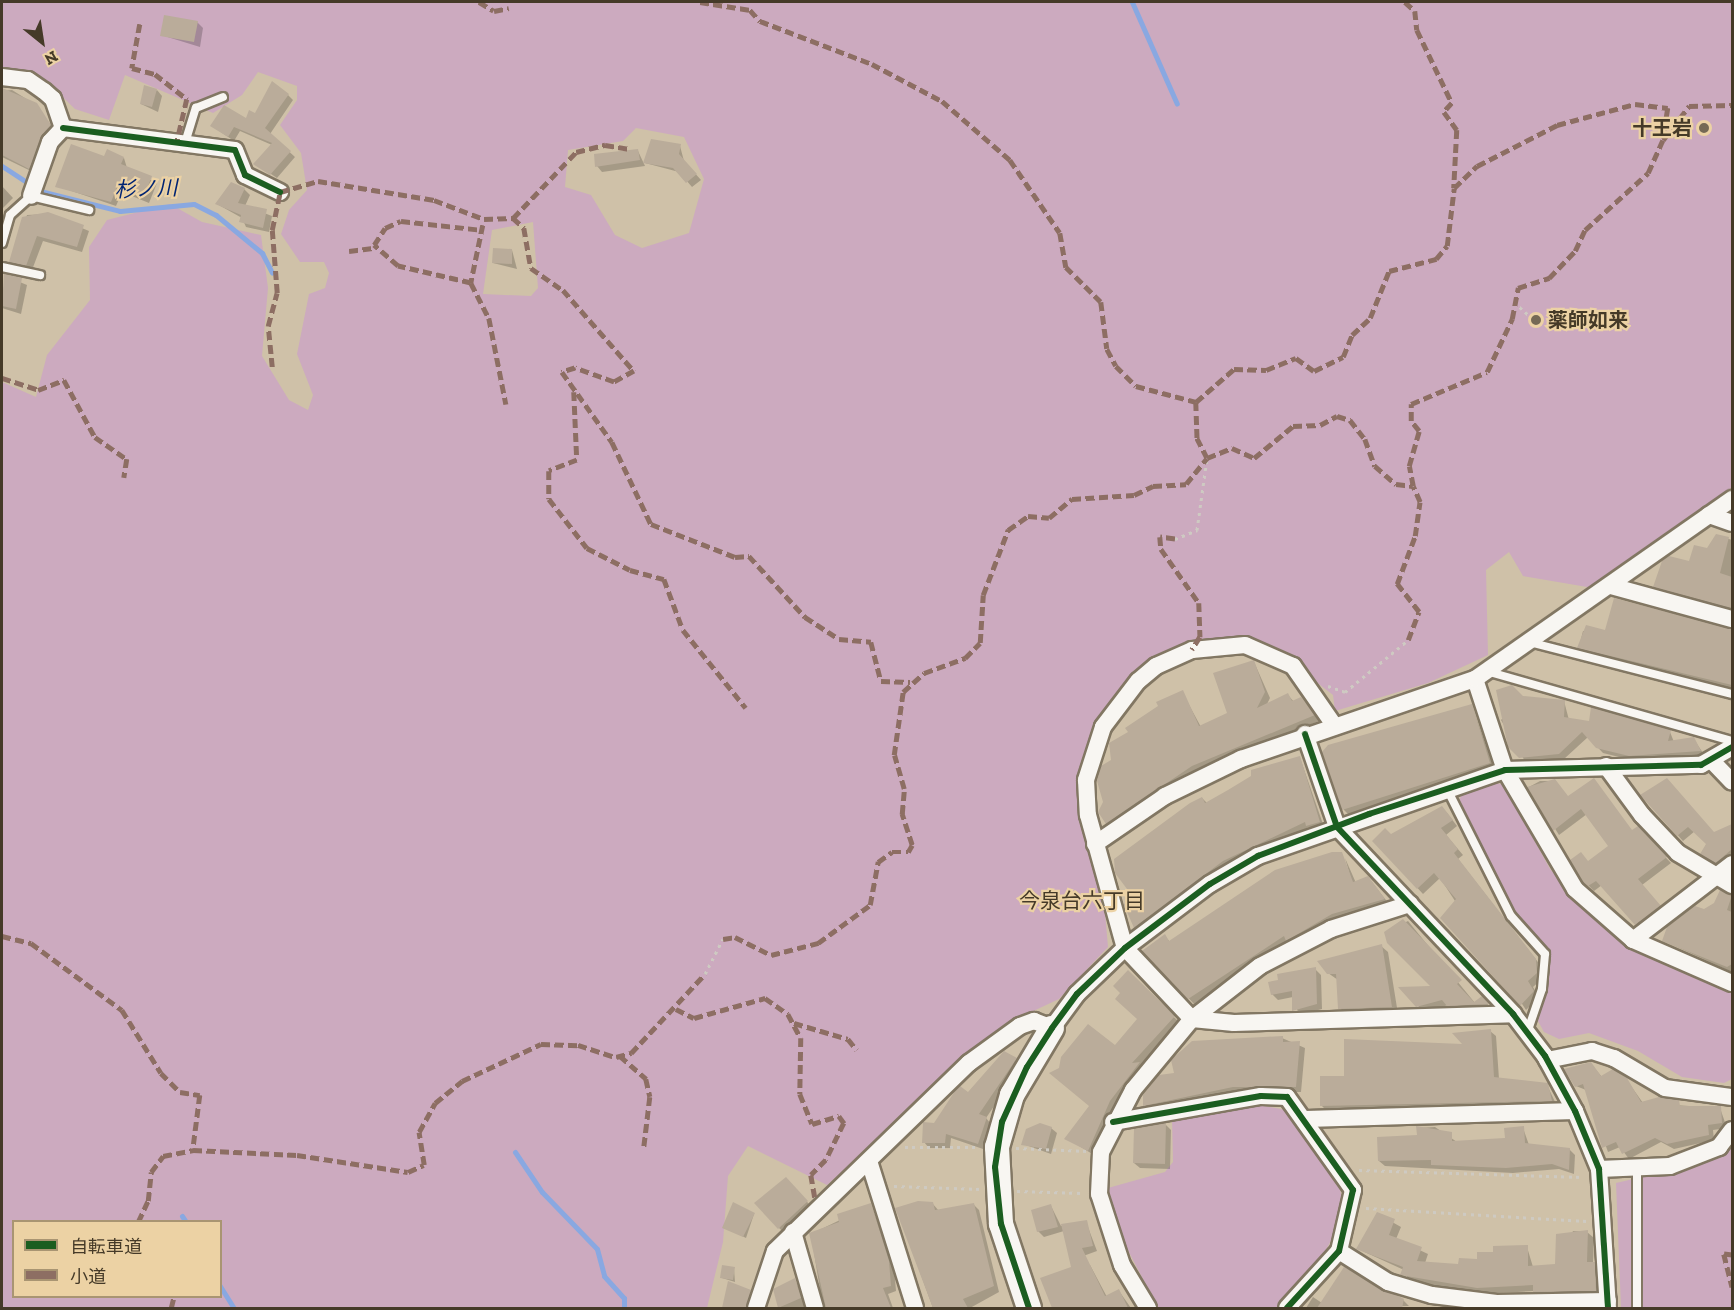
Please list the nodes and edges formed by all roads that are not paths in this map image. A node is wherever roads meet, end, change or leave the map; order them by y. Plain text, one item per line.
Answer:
1 (2, 77) edge
2 (223, 97) dead end
3 (63, 128) junction
4 (185, 143) junction
5 (280, 192) dead end
6 (31, 196) junction
7 (89, 210) dead end
8 (2, 243) edge
9 (2, 267) edge
10 (39, 275) dead end
11 (1732, 499) edge
12 (1709, 515) junction
13 (1732, 523) edge
14 (1611, 586) junction
15 (1732, 619) edge
16 (1528, 642) junction
17 (1481, 675) junction
18 (1732, 694) edge
19 (1334, 725) junction
20 (1305, 734) junction
21 (1732, 741) edge
22 (1732, 747) edge
23 (1711, 760) junction
24 (1606, 766) junction
25 (1504, 770) junction
26 (1732, 782) edge
27 (1448, 791) junction
28 (1336, 827) junction
29 (1095, 844) junction
30 (1732, 864) edge
31 (1713, 878) junction
32 (1732, 885) edge
33 (1410, 904) junction
34 (1633, 940) junction
35 (1125, 948) junction
36 (1732, 983) edge
37 (1513, 1014) junction
38 (1192, 1019) junction
39 (1052, 1028) junction
40 (1527, 1035) junction
41 (1547, 1060) junction
42 (1732, 1097) edge
43 (1575, 1111) junction
44 (1306, 1119) junction
45 (1113, 1122) junction
46 (1732, 1130) edge
47 (869, 1161) junction
48 (1637, 1169) junction
49 (1599, 1173) junction
50 (793, 1232) junction
51 (1339, 1251) junction
52 (1608, 1305) edge
53 (756, 1308) edge
54 (814, 1308) edge
55 (915, 1308) edge
56 (1029, 1308) edge
57 (1148, 1308) edge
58 (1287, 1308) edge
59 (1637, 1308) edge

1 - 3 street
2 - 4 lane
3 - 4 street
3 - 6 street
4 - 5 street
6 - 7 lane
6 - 8 lane
9 - 10 lane
11 - 12 street
12 - 13 street
12 - 14 street
14 - 15 street
14 - 16 street
16 - 17 street
16 - 18 lane
17 - 19 street
17 - 21 lane
17 - 25 street
19 - 20 street
19 - 29 street
20 - 28 street
20 - 29 street
22 - 23 street
23 - 24 street
23 - 26 street
24 - 25 street
24 - 31 street
25 - 27 street
25 - 34 street
27 - 28 street
27 - 40 lane
28 - 33 street
28 - 35 street
29 - 35 street
30 - 31 street
31 - 32 street
31 - 34 street
33 - 37 street
33 - 38 street
34 - 36 street
35 - 38 street
35 - 39 street
37 - 38 street
37 - 40 street
38 - 45 street
39 - 47 street
39 - 56 street
40 - 41 street
41 - 42 street
41 - 43 street
43 - 44 street
43 - 49 street
44 - 45 street
44 - 51 street
45 - 57 street
46 - 48 street
47 - 50 street
47 - 55 street
48 - 49 street
48 - 59 lane
49 - 52 street
50 - 53 street
50 - 54 street
51 - 52 street
51 - 58 street

